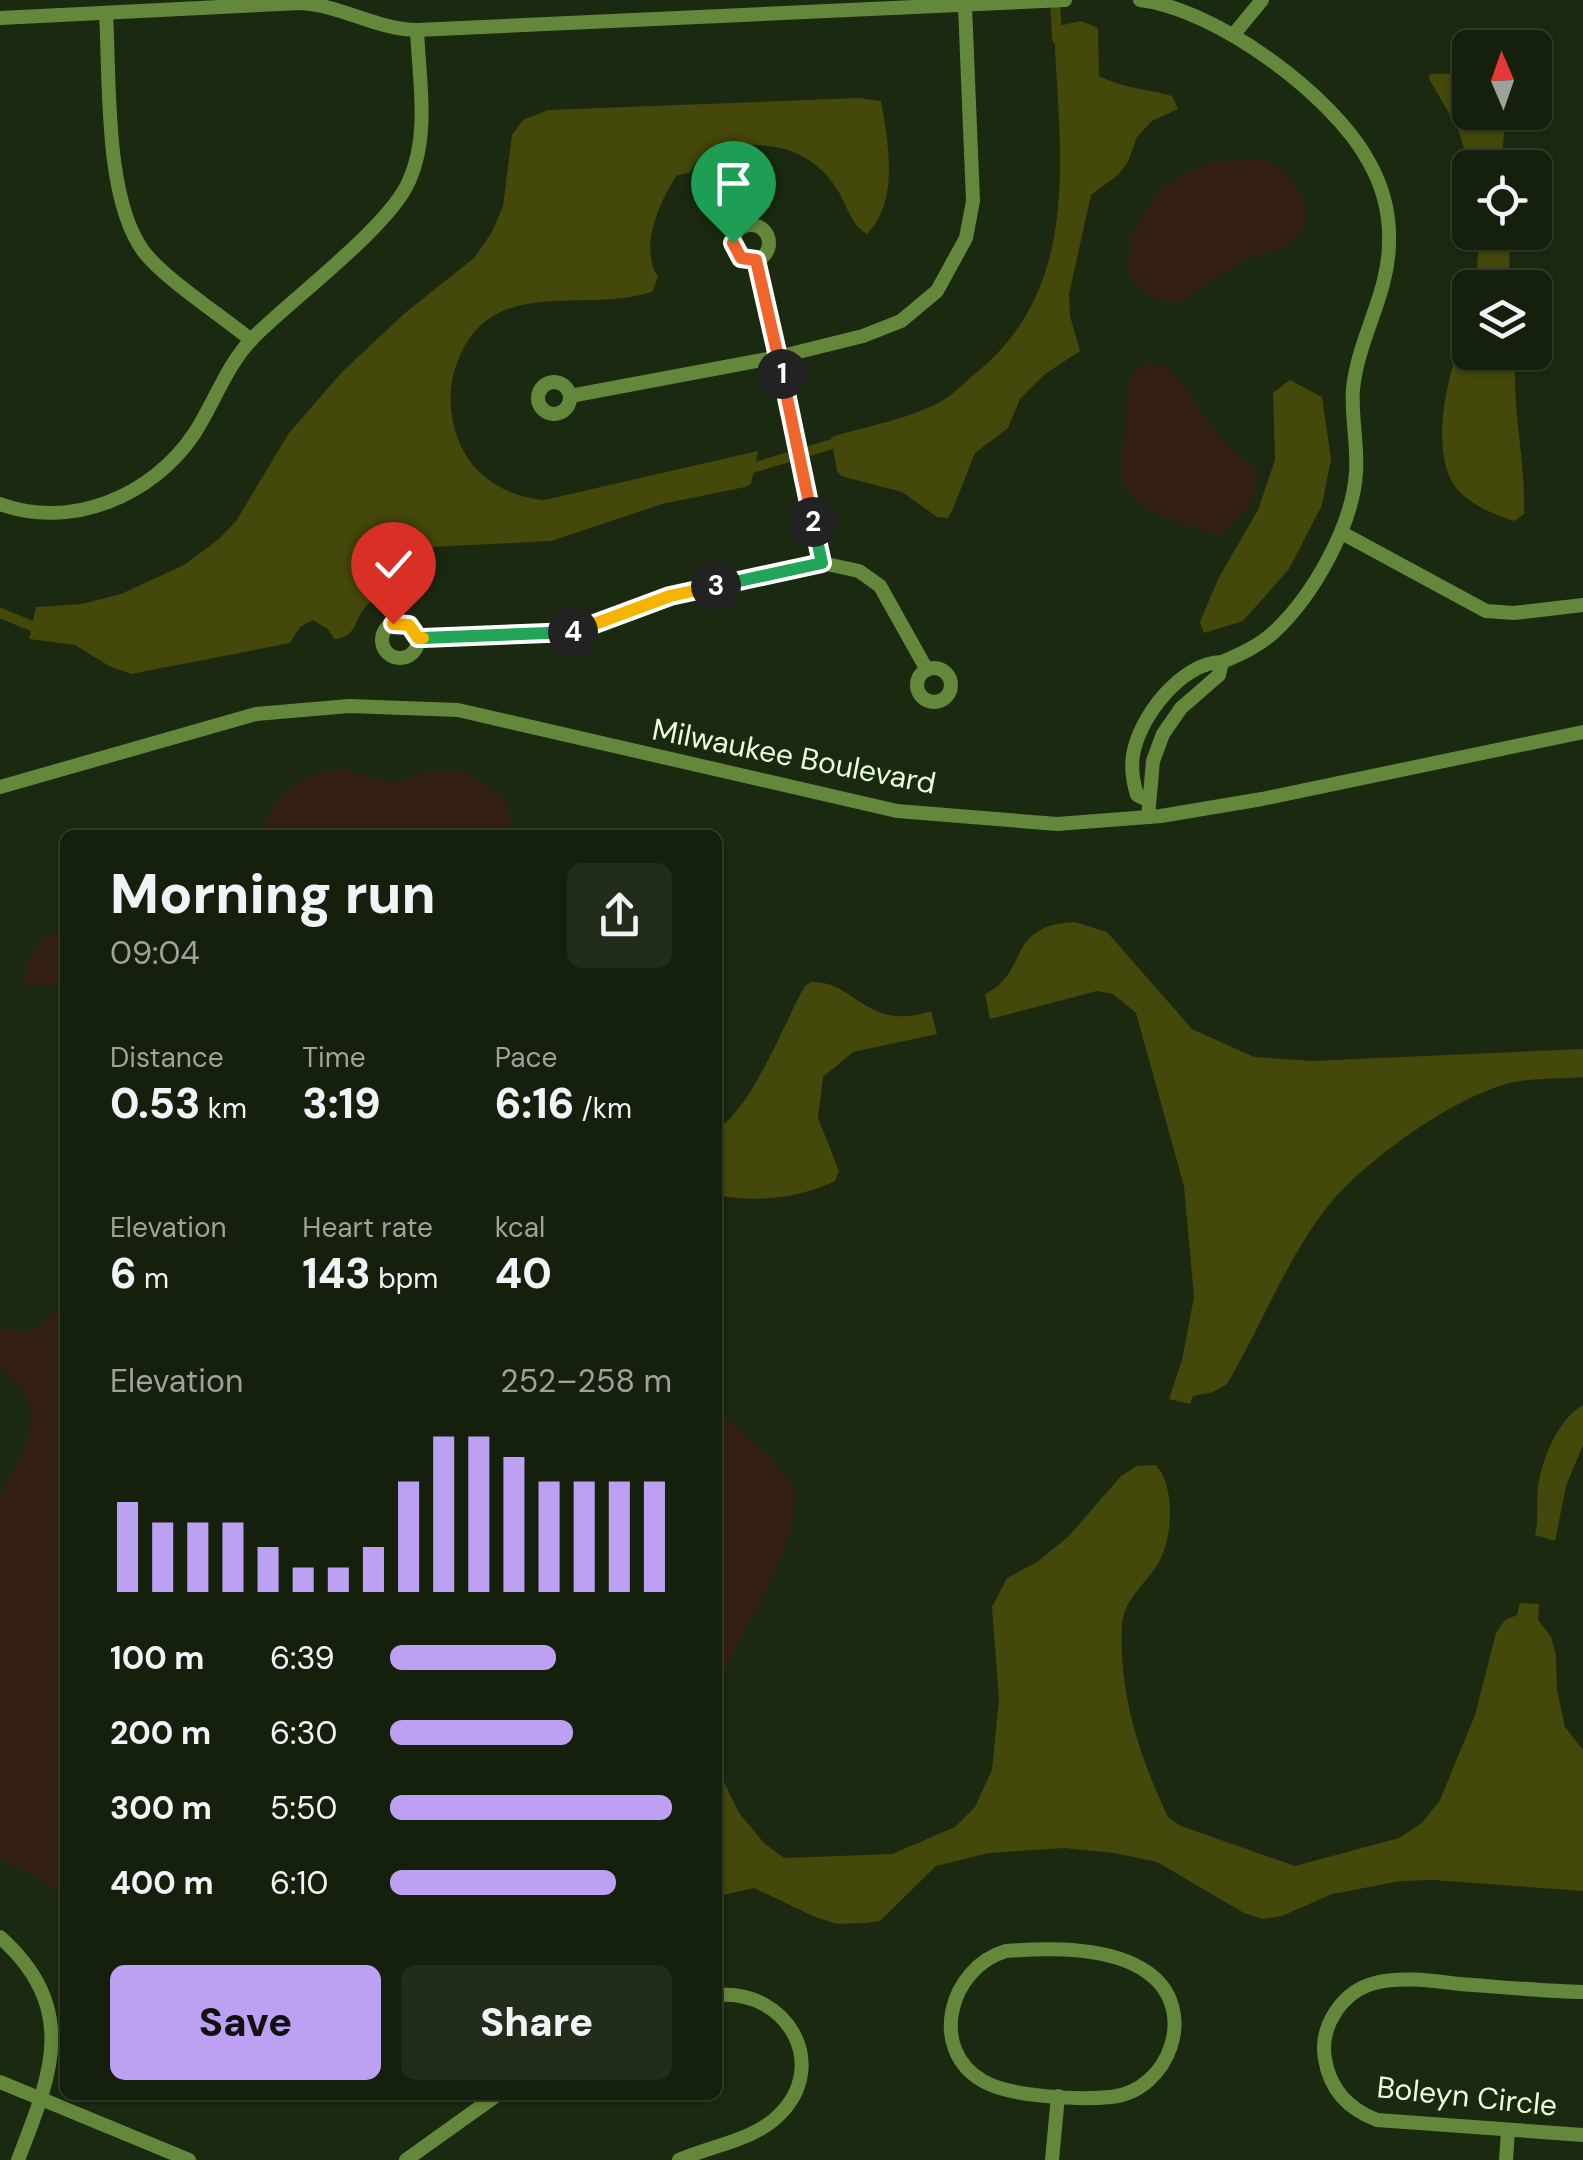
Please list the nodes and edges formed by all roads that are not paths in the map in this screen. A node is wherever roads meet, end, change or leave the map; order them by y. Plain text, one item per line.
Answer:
1 (1065, 0) edge
2 (1140, 0) edge
3 (1262, 0) edge
4 (965, 6) junction
5 (106, 13) junction
6 (0, 18) edge
7 (417, 30) junction
8 (1234, 34) junction
9 (756, 260) dead end
10 (251, 340) junction
11 (778, 357) junction
12 (570, 396) dead end
13 (0, 504) edge
14 (1342, 533) junction
15 (822, 563) junction
16 (1583, 605) edge
17 (418, 638) dead end
18 (1222, 662) junction
19 (927, 670) dead end
20 (1167, 694) junction
21 (1181, 708) junction
22 (1583, 732) edge
23 (0, 787) edge
24 (1147, 800) junction
25 (1148, 817) junction
26 (0, 1938) edge
27 (1583, 1992) edge
28 (722, 1995) edge
29 (0, 2082) edge
30 (1058, 2096) junction
31 (41, 2099) junction
32 (490, 2100) edge
33 (1508, 2131) junction
34 (1583, 2135) edge
35 (18, 2160) edge
36 (189, 2160) edge
37 (406, 2160) edge
38 (679, 2160) edge
39 (1052, 2160) edge
40 (1506, 2160) edge

1 - 4 street
2 - 8 street
3 - 8 street
4 - 7 street
4 - 11 street
5 - 6 street
5 - 7 street
5 - 10 street
7 - 10 street
8 - 14 street
9 - 11 street
10 - 13 street
11 - 12 street
11 - 15 street
14 - 16 street
14 - 18 street
15 - 17 street
15 - 19 street
18 - 20 street
18 - 21 street
20 - 21 street
20 - 24 street
21 - 24 street
22 - 25 street, Milwaukee Boulevard
23 - 25 street, Milwaukee Boulevard
24 - 25 street
26 - 31 street
27 - 33 street, Boleyn Circle
28 - 38 street
29 - 31 street
30 - 30 street
30 - 39 street
31 - 35 street
31 - 36 street
32 - 37 street
33 - 34 street, Boleyn Circle
33 - 40 street

